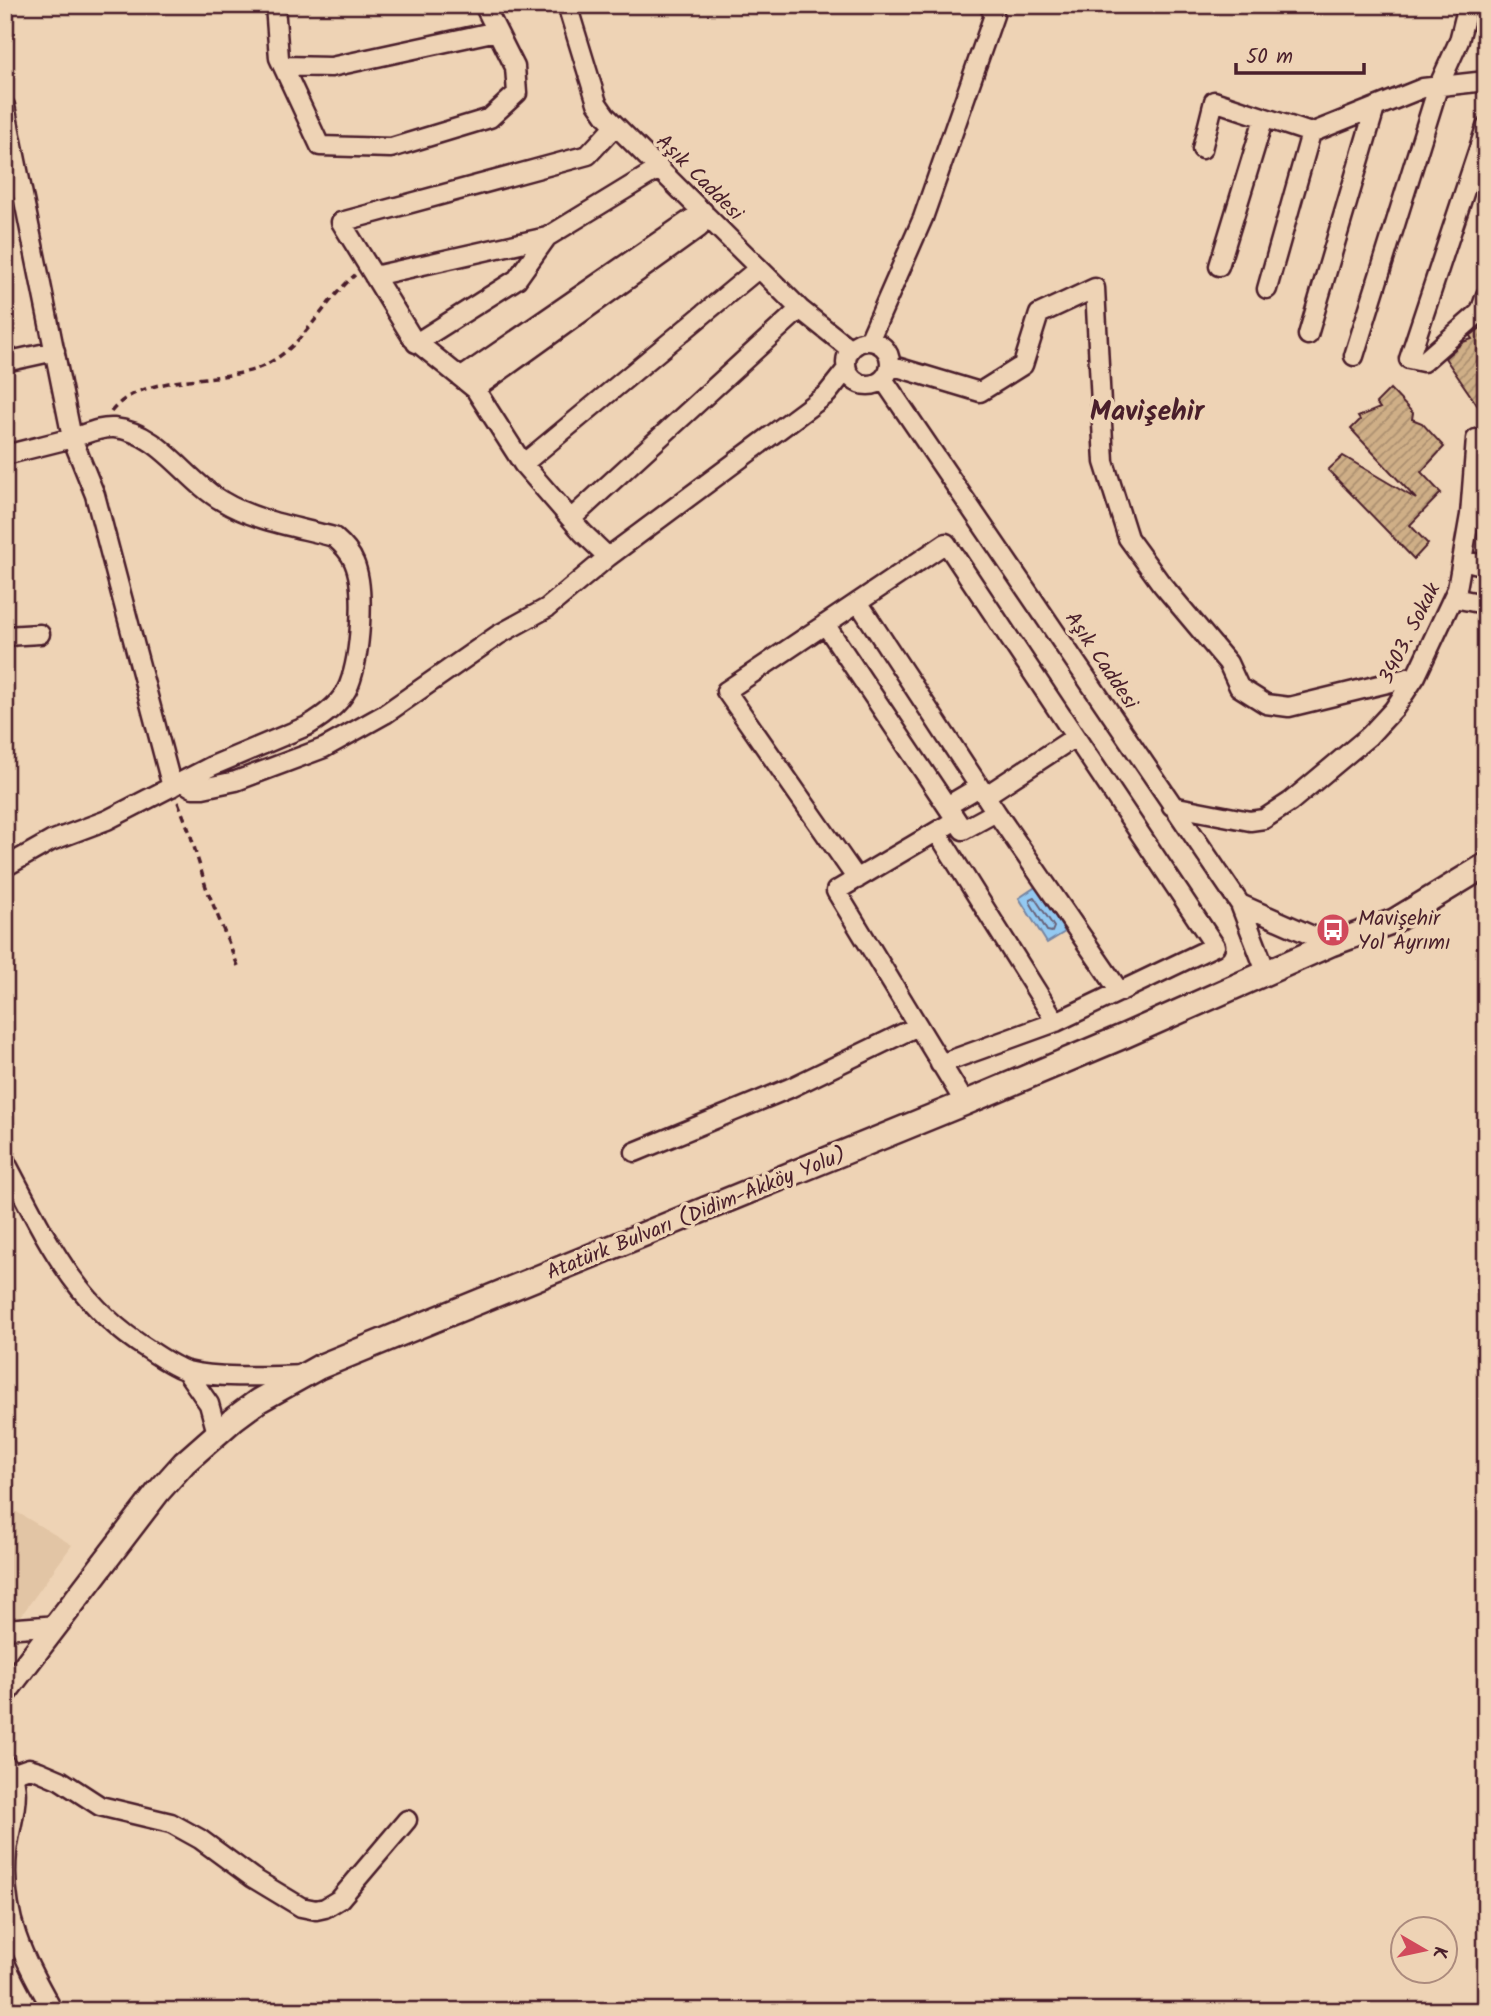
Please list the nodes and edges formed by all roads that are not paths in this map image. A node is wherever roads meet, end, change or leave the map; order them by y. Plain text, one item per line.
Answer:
1 (275, 5) edge
2 (484, 5) edge
3 (567, 5) edge
4 (989, 5) edge
5 (1468, 5) edge
6 (498, 31) junction
7 (283, 66) junction
8 (1486, 81) edge
9 (1438, 87) junction
10 (5, 107) edge
11 (1375, 108) junction
12 (1264, 118) junction
13 (615, 126) junction
14 (1486, 127) edge
15 (1311, 133) junction
16 (1202, 149) dead end
17 (10, 158) edge
18 (660, 168) junction
19 (707, 215) junction
20 (547, 237) junction
21 (1219, 266) dead end
22 (759, 268) junction
23 (371, 271) junction
24 (1267, 289) dead end
25 (1486, 295) edge
26 (800, 309) junction
27 (1483, 310) edge
28 (1308, 335) dead end
29 (869, 341) junction
30 (416, 343) junction
31 (850, 349) junction
32 (55, 351) junction
33 (1354, 356) dead end
34 (5, 362) edge
35 (846, 370) junction
36 (886, 372) junction
37 (468, 383) junction
38 (72, 438) junction
39 (1476, 439) dead end
40 (5, 455) edge
41 (523, 464) junction
42 (571, 519) junction
43 (608, 557) junction
44 (1463, 560) junction
45 (1486, 566) edge
46 (1454, 598) junction
47 (1486, 600) edge
48 (858, 602) junction
49 (825, 624) junction
50 (40, 635) dead end
51 (5, 636) edge
52 (1416, 676) junction
53 (1075, 737) junction
54 (177, 785) junction
55 (982, 792) junction
56 (1172, 806) junction
57 (996, 812) junction
58 (952, 813) junction
59 (937, 832) junction
60 (1486, 865) edge
61 (5, 867) edge
62 (857, 879) junction
63 (1240, 904) junction
64 (1331, 944) junction
65 (1266, 974) junction
66 (1121, 992) junction
67 (1056, 1021) junction
68 (918, 1026) junction
69 (940, 1064) junction
70 (965, 1103) junction
71 (635, 1152) dead end
72 (5, 1161) edge
73 (186, 1370) junction
74 (305, 1375) junction
75 (217, 1433) junction
76 (58, 1625) junction
77 (5, 1629) edge
78 (5, 1692) edge
79 (9, 1769) edge
80 (407, 1820) dead end
81 (53, 2011) edge

1 - 7 street
2 - 6 street
3 - 13 street, Aşık Caddesi
4 - 29 street
5 - 9 street
6 - 7 street
6 - 7 street
8 - 9 street
9 - 11 street
9 - 33 street
10 - 17 street
11 - 15 street
11 - 28 street
12 - 15 street
12 - 16 street
12 - 21 street
13 - 18 street, Aşık Caddesi
13 - 23 street
14 - 27 street
15 - 24 street
17 - 32 street
18 - 19 street, Aşık Caddesi
18 - 20 street
19 - 22 street, Aşık Caddesi
19 - 37 street
20 - 23 street
20 - 30 street
22 - 26 street, Aşık Caddesi
22 - 41 street
23 - 30 street
25 - 27 street
26 - 31 street, Aşık Caddesi
26 - 42 street
29 - 31 street
29 - 36 street, Aşık Caddesi
30 - 37 street
31 - 35 street
32 - 34 street
32 - 38 street
35 - 36 street
35 - 43 street
36 - 52 street
36 - 56 street, Aşık Caddesi
37 - 41 street
38 - 40 street
38 - 54 street
38 - 54 street
39 - 44 street, 3403. Sokak
41 - 42 street
42 - 43 street
43 - 54 street
44 - 45 street
44 - 46 street, 3403. Sokak
46 - 47 street
46 - 52 street, 3403. Sokak
48 - 49 street
48 - 53 street
48 - 55 street
49 - 58 street
49 - 62 street
50 - 51 street
52 - 56 street, 3403. Sokak
53 - 55 street
53 - 66 street
54 - 61 street
55 - 57 street
55 - 58 street
56 - 63 street, Aşık Caddesi
57 - 58 street
57 - 66 street
58 - 59 street
59 - 62 street
59 - 67 street
60 - 64 main road, Atatürk Bulvarı (Didim-Akköy Yolu)
62 - 68 street
63 - 64 street
63 - 65 street, Aşık Caddesi
64 - 65 main road, Atatürk Bulvarı (Didim-Akköy Yolu)
65 - 70 main road, Atatürk Bulvarı (Didim-Akköy Yolu)
66 - 67 street
67 - 69 street
68 - 69 street
68 - 71 street
69 - 70 street
70 - 74 main road, Atatürk Bulvarı (Didim-Akköy Yolu)
72 - 73 street
73 - 74 street
73 - 75 street
74 - 75 main road, Atatürk Bulvarı (Didim-Akköy Yolu)
75 - 76 main road, Atatürk Bulvarı (Didim-Akköy Yolu)
76 - 77 street
76 - 78 main road, Atatürk Bulvarı (Didim-Akköy Yolu)
79 - 80 street
79 - 81 street

